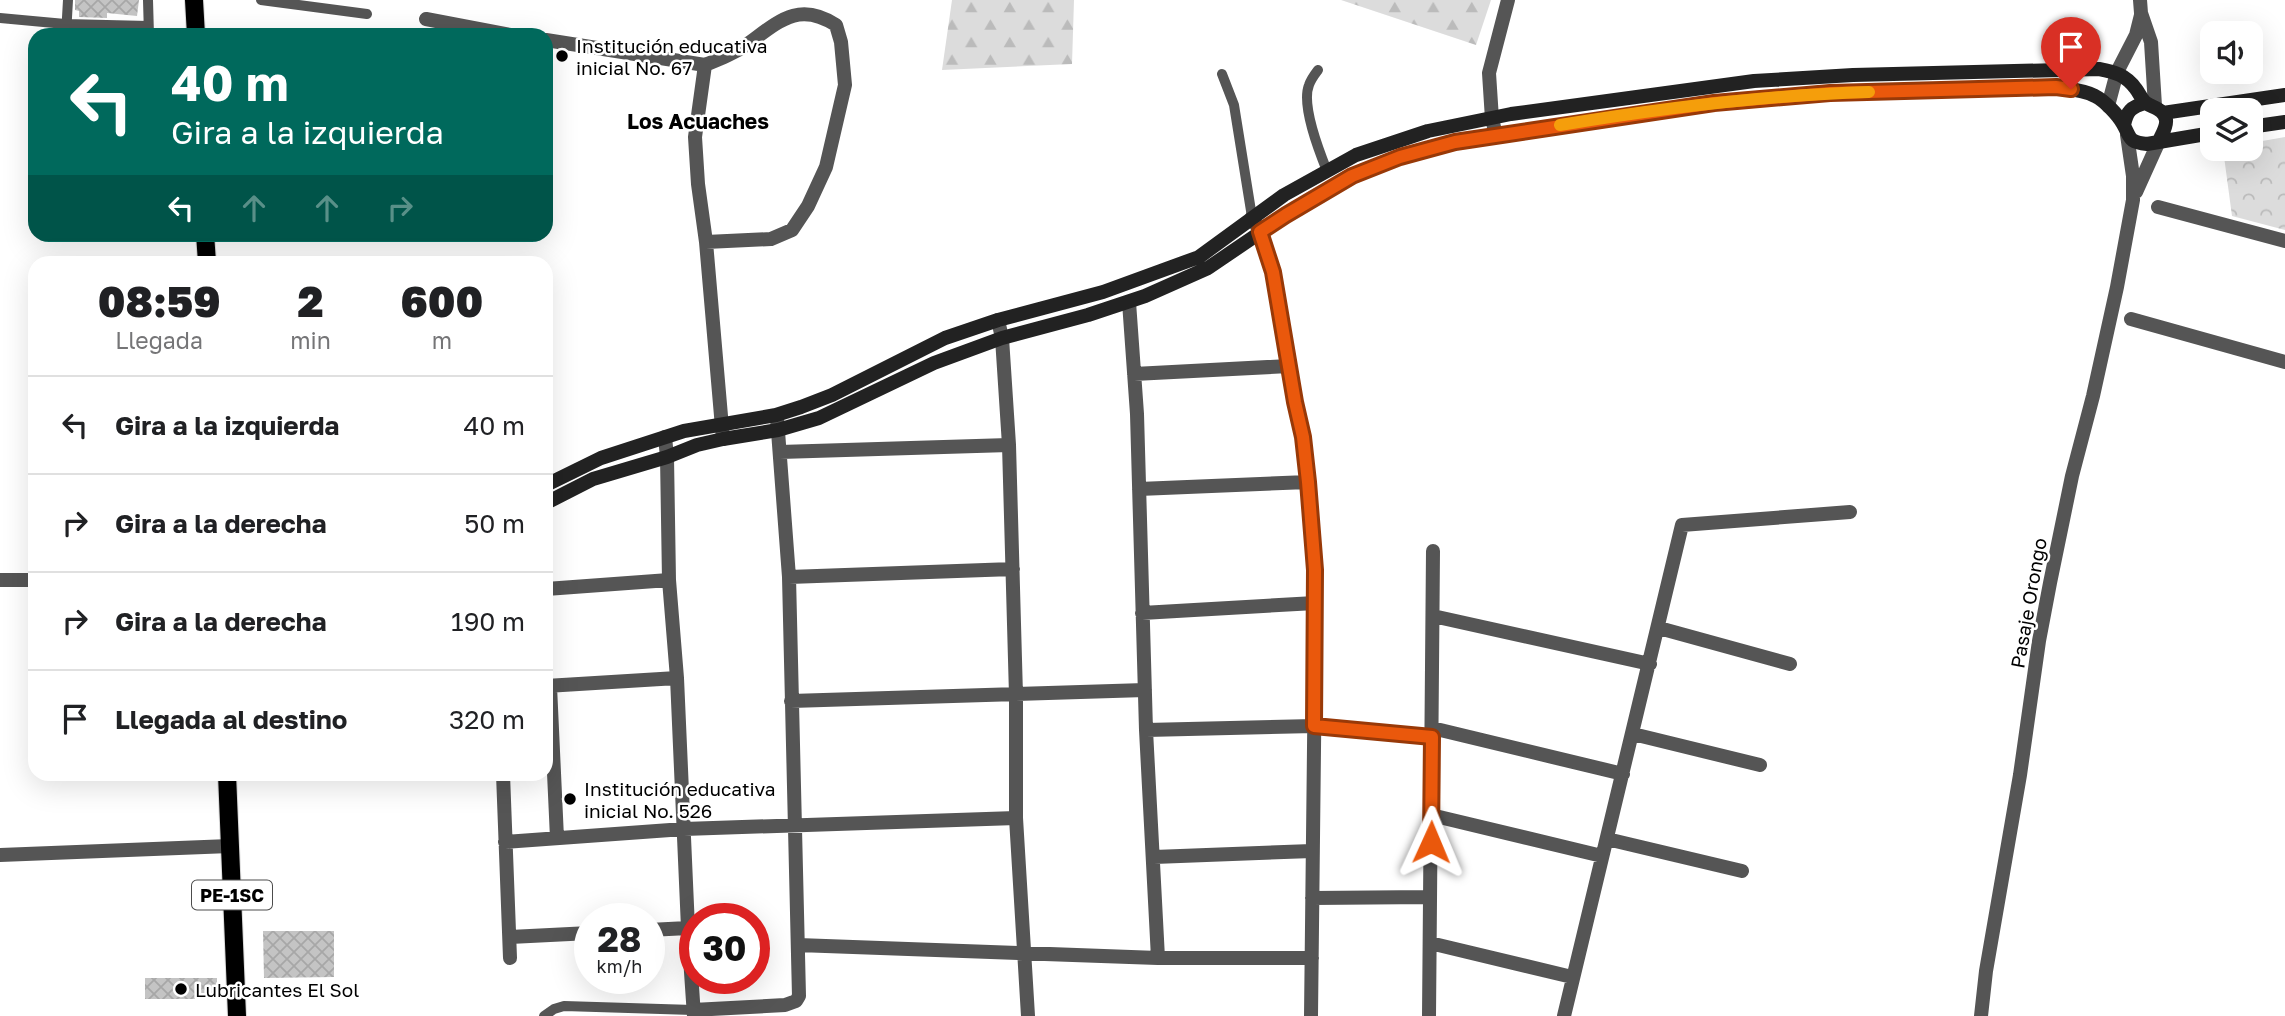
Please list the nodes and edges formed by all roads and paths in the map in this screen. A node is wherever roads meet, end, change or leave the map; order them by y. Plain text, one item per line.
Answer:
1 (68, 0) edge
2 (148, 0) edge
3 (194, 0) edge
4 (261, 0) edge
5 (1508, 0) edge
6 (2140, 7) edge
7 (367, 14) dead end
8 (0, 18) edge
9 (426, 19) dead end
10 (59, 28) edge
11 (65, 28) edge
12 (148, 28) edge
13 (196, 28) edge
14 (473, 28) edge
15 (553, 41) edge
16 (705, 65) junction
17 (1318, 70) dead end
18 (2117, 72) junction
19 (1222, 74) dead end
20 (2285, 95) edge
21 (2108, 106) junction
22 (2154, 107) junction
23 (1492, 119) junction
24 (2285, 122) edge
25 (2263, 125) edge
26 (2125, 130) junction
27 (1496, 135) junction
28 (2200, 135) edge
29 (2159, 141) junction
30 (1327, 171) junction
31 (2133, 200) junction
32 (2158, 206) dead end
33 (1252, 217) junction
34 (1260, 232) junction
35 (2285, 241) edge
36 (706, 242) junction
37 (1129, 302) junction
38 (2132, 319) dead end
39 (998, 320) junction
40 (1002, 338) junction
41 (2285, 362) edge
42 (1289, 366) junction
43 (1134, 374) junction
44 (776, 415) junction
45 (722, 423) junction
46 (778, 430) junction
47 (665, 437) junction
48 (723, 439) junction
49 (1009, 445) junction
50 (780, 452) junction
51 (667, 457) junction
52 (553, 482) edge
53 (1308, 482) junction
54 (1139, 489) junction
55 (553, 499) edge
56 (1850, 512) dead end
57 (1433, 551) dead end
58 (1013, 569) junction
59 (789, 578) junction
60 (0, 580) edge
61 (28, 580) edge
62 (669, 580) junction
63 (553, 588) edge
64 (1315, 603) junction
65 (1142, 613) junction
66 (1433, 616) junction
67 (1659, 628) junction
68 (1650, 664) junction
69 (1790, 664) dead end
70 (677, 678) junction
71 (553, 686) edge
72 (1144, 690) junction
73 (1016, 695) junction
74 (791, 701) junction
75 (1314, 726) junction
76 (1146, 730) junction
77 (1432, 732) junction
78 (1633, 734) junction
79 (1760, 765) dead end
80 (553, 770) edge
81 (1623, 774) junction
82 (227, 781) edge
83 (503, 781) edge
84 (1431, 815) junction
85 (1016, 818) junction
86 (794, 826) junction
87 (684, 828) junction
88 (557, 838) junction
89 (1606, 839) junction
90 (505, 842) junction
91 (230, 846) junction
92 (1312, 850) junction
93 (0, 855) edge
94 (1602, 856) junction
95 (1154, 857) junction
96 (1742, 871) dead end
97 (1430, 897) junction
98 (1312, 898) junction
99 (687, 903) edge
100 (574, 934) edge
101 (510, 937) junction
102 (1430, 943) junction
103 (798, 945) junction
104 (1025, 954) junction
105 (510, 958) dead end
106 (1158, 958) junction
107 (1312, 958) junction
108 (1573, 977) junction
109 (692, 994) edge
110 (693, 1013) edge
111 (237, 1016) edge
112 (544, 1016) edge
113 (1028, 1016) edge
114 (1311, 1016) edge
115 (1430, 1016) edge
116 (1564, 1016) edge
117 (1980, 1016) edge

1 - 11 lane
2 - 12 lane
3 - 13 main road
4 - 7 lane
5 - 23 street
6 - 18 street, Pasaje Orongo
6 - 22 street, Pasaje Orongo
8 - 10 lane
9 - 14 street
15 - 16 street
16 - 36 street
16 - 36 street
17 - 30 lane
18 - 21 street, Pasaje Orongo
18 - 22 street
18 - 23 street
19 - 33 lane
20 - 22 street
21 - 26 street
21 - 27 street
22 - 26 street
22 - 29 street, Pasaje Orongo
23 - 27 street
23 - 30 street
24 - 25 street
26 - 29 street
26 - 31 street, Pasaje Orongo
27 - 34 street
28 - 29 street
29 - 31 street, Pasaje Orongo
30 - 33 street
31 - 117 street, Pasaje Orongo
32 - 35 street
33 - 34 street
33 - 39 street
34 - 37 street
34 - 42 street
36 - 45 street
37 - 40 street
37 - 43 street
38 - 41 street
39 - 40 street
39 - 44 street
40 - 46 street
40 - 49 street
42 - 43 street
42 - 53 street
43 - 54 street
44 - 45 street
44 - 46 street
45 - 47 street
45 - 48 street
46 - 48 street
46 - 50 street
47 - 51 street
47 - 52 street
48 - 51 street
49 - 50 street
49 - 58 street
50 - 59 street
51 - 55 street
51 - 62 street
53 - 54 street
53 - 64 street
54 - 65 street
56 - 67 street
57 - 66 street
58 - 59 street
58 - 73 street
59 - 74 street
60 - 61 street
62 - 63 street
62 - 70 street
64 - 65 street
64 - 75 street
65 - 72 street
66 - 68 street
66 - 77 street
67 - 68 street
67 - 69 street
68 - 78 street
70 - 71 street
70 - 87 street
72 - 73 street
72 - 76 street
73 - 74 street
73 - 85 street
74 - 86 street
75 - 76 street
75 - 77 street
75 - 92 street
76 - 95 street
77 - 81 street
77 - 84 street
78 - 79 street
78 - 81 street
80 - 88 street
81 - 89 street
82 - 91 main road, PE-1SC
83 - 90 street
84 - 94 street
84 - 97 street
85 - 86 street
85 - 104 street
86 - 87 street
86 - 103 street
87 - 88 street
87 - 99 street
88 - 90 street
89 - 94 street
89 - 96 street
90 - 101 street
91 - 93 street
91 - 111 main road, PE-1SC
92 - 95 street
92 - 98 street
94 - 108 street
95 - 106 street
97 - 98 street
97 - 102 street
98 - 107 street
100 - 101 street
101 - 105 street
102 - 108 street
102 - 115 street
103 - 104 street
103 - 110 street
104 - 106 street
104 - 113 street
106 - 107 street
107 - 114 street
108 - 116 street
109 - 110 street
110 - 112 lane

